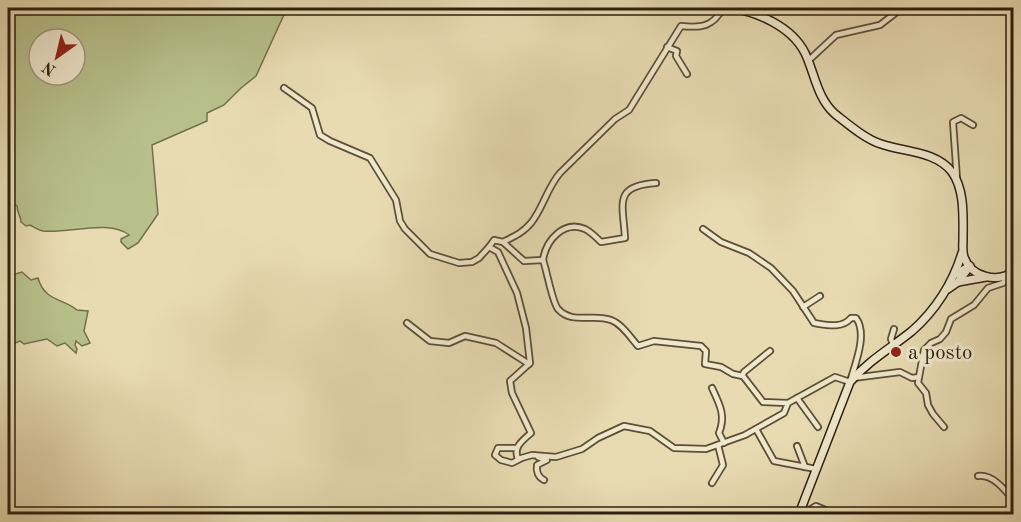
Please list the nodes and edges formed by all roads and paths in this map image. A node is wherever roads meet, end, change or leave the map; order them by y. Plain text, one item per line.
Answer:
1 (723, 8) edge
2 (729, 8) edge
3 (767, 8) edge
4 (902, 8) edge
5 (764, 17) junction
6 (667, 47) junction
7 (808, 61) junction
8 (687, 74) dead end
9 (284, 88) dead end
10 (973, 125) dead end
11 (656, 183) dead end
12 (957, 185) junction
13 (703, 229) dead end
14 (503, 242) junction
15 (489, 247) junction
16 (963, 251) junction
17 (543, 260) junction
18 (970, 266) junction
19 (1012, 272) edge
20 (988, 277) junction
21 (957, 279) junction
22 (820, 296) dead end
23 (803, 307) junction
24 (406, 323) dead end
25 (894, 329) dead end
26 (893, 345) junction
27 (770, 351) dead end
28 (529, 364) junction
29 (742, 376) junction
30 (920, 377) junction
31 (852, 380) junction
32 (712, 388) dead end
33 (797, 398) junction
34 (788, 403) junction
35 (818, 427) dead end
36 (944, 428) dead end
37 (756, 429) junction
38 (724, 442) junction
39 (718, 445) junction
40 (797, 446) dead end
41 (516, 448) junction
42 (536, 455) junction
43 (521, 458) junction
44 (805, 467) junction
45 (816, 469) junction
46 (978, 476) dead end
47 (544, 480) dead end
48 (712, 483) dead end
49 (1014, 501) edge
50 (1014, 510) edge
51 (800, 512) edge
52 (835, 514) edge
53 (1013, 514) edge

1 - 6 street
2 - 5 main road
3 - 5 street
4 - 7 street
5 - 7 main road
6 - 8 street
6 - 14 street
7 - 12 main road
9 - 15 street
10 - 12 street
11 - 17 street
12 - 16 main road
13 - 23 street
14 - 15 street
14 - 17 street
15 - 28 street
16 - 18 main road
16 - 21 main road
17 - 29 street
18 - 20 main road
18 - 21 main road
19 - 20 main road
19 - 30 street
20 - 21 main road
21 - 26 main road
22 - 23 street
23 - 31 street
24 - 28 street
25 - 26 street
26 - 31 main road
27 - 29 street
28 - 41 street
29 - 34 street
30 - 31 street
30 - 36 street
31 - 33 street
31 - 45 main road
32 - 38 street
33 - 34 street
33 - 35 street
34 - 37 street
37 - 38 street
37 - 44 street
38 - 39 street
39 - 42 street
39 - 48 street
40 - 44 street
41 - 43 street
41 - 43 street
42 - 43 street
42 - 47 street
44 - 45 street
45 - 51 main road
46 - 49 street
50 - 53 street
51 - 52 street

